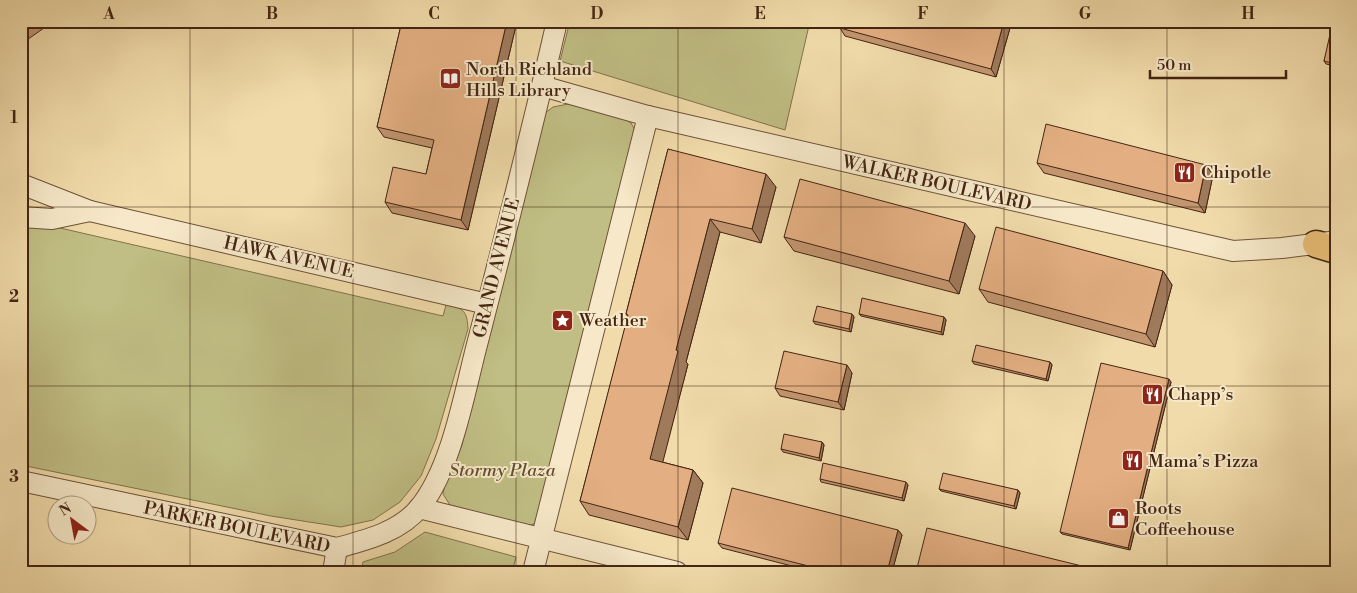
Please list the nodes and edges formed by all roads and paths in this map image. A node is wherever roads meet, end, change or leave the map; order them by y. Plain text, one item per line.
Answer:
1 (557, 21) edge
2 (542, 86) junction
3 (648, 116) junction
4 (21, 184) edge
5 (90, 211) junction
6 (21, 217) edge
7 (1329, 245) edge
8 (487, 304) junction
9 (21, 482) edge
10 (420, 508) junction
11 (542, 538) junction
12 (337, 548) junction
13 (333, 572) edge
14 (533, 572) edge
15 (677, 572) edge

1 - 2 street, GRAND AVENUE
2 - 3 street, WALKER BOULEVARD
2 - 8 street, GRAND AVENUE
3 - 7 street, WALKER BOULEVARD
3 - 11 street
4 - 5 street, HAWK AVENUE
5 - 6 street, HAWK AVENUE
5 - 8 street, HAWK AVENUE
8 - 10 street, GRAND AVENUE
9 - 12 street, PARKER BOULEVARD
10 - 11 street
10 - 12 street, PARKER BOULEVARD
11 - 14 street
11 - 15 street
12 - 13 street

